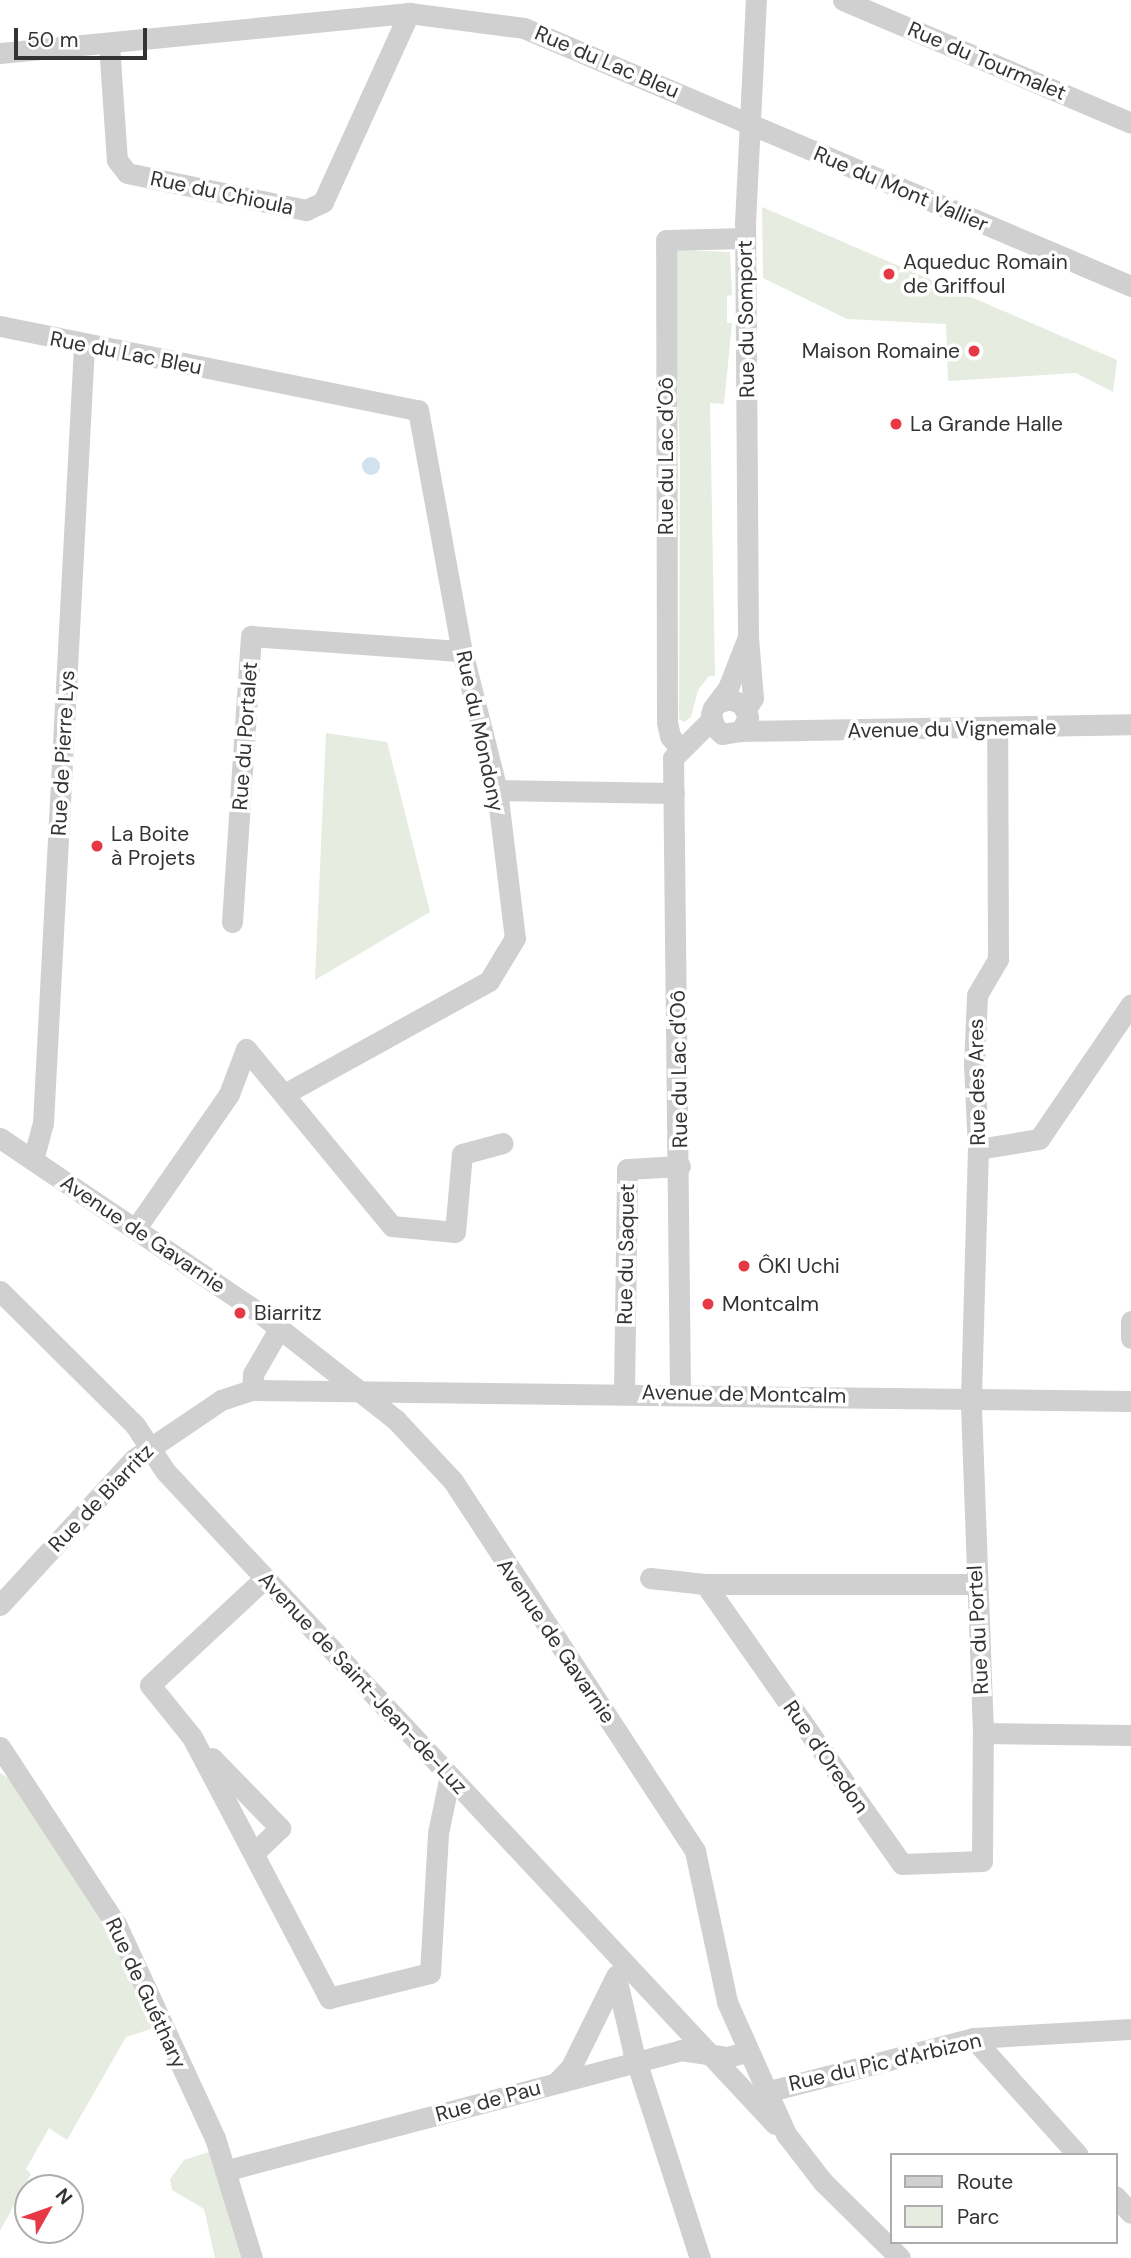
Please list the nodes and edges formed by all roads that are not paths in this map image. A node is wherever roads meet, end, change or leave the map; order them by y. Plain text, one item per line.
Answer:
1 (756, 0) edge
2 (843, 0) edge
3 (409, 13) junction
4 (109, 44) junction
5 (0, 53) edge
6 (750, 123) junction
7 (1131, 123) edge
8 (746, 239) junction
9 (1131, 286) edge
10 (0, 326) edge
11 (84, 345) junction
12 (418, 410) joint
13 (748, 637) junction
14 (462, 651) junction
15 (731, 719) junction
16 (1131, 724) edge
17 (997, 729) junction
18 (684, 746) junction
19 (497, 790) junction
20 (674, 793) junction
21 (232, 922) dead end
22 (1131, 1004) edge
23 (284, 1094) junction
24 (0, 1138) edge
25 (503, 1143) dead end
26 (978, 1149) junction
27 (33, 1160) junction
28 (680, 1166) junction
29 (136, 1228) junction
30 (0, 1291) edge
31 (1131, 1321) edge
32 (279, 1329) junction
33 (1131, 1338) edge
34 (252, 1390) junction
35 (358, 1391) junction
36 (624, 1392) junction
37 (680, 1392) junction
38 (971, 1398) junction
39 (1131, 1402) edge
40 (149, 1446) junction
41 (265, 1578) junction
42 (650, 1578) dead end
43 (705, 1584) junction
44 (975, 1584) junction
45 (0, 1605) edge
46 (983, 1734) junction
47 (1131, 1735) edge
48 (192, 1737) junction
49 (0, 1747) edge
50 (449, 1780) junction
51 (256, 1851) junction
52 (982, 1861) joint
53 (613, 1946) junction
54 (617, 1981) junction
55 (1131, 2029) edge
56 (973, 2039) junction
57 (708, 2051) junction
58 (747, 2052) junction
59 (639, 2063) junction
60 (556, 2083) junction
61 (766, 2092) junction
62 (786, 2134) junction
63 (1076, 2153) edge
64 (228, 2169) junction
65 (1117, 2198) edge
66 (1131, 2213) edge
67 (252, 2258) edge
68 (700, 2258) edge
69 (900, 2258) edge

1 - 6 street, Rue du Somport
2 - 7 street, Rue du Tourmalet
3 - 4 street, Rue du Lac Bleu
3 - 4 street, Rue du Chioula
3 - 6 street, Rue du Lac Bleu
4 - 5 street, Rue du Lac Bleu
6 - 8 street, Rue du Somport
6 - 9 street, Rue du Mont Vallier
8 - 13 street, Rue du Somport
8 - 18 street, Rue du Lac d'Oô
10 - 11 street, Rue du Lac Bleu
11 - 12 street, Rue du Lac Bleu
11 - 27 street, Rue de Pierre Lys
12 - 14 street, Rue du Mondony
13 - 15 street, Rue du Somport
13 - 15 street, Rue du Somport
14 - 19 street, Rue du Mondony
14 - 21 street, Rue du Portalet
15 - 17 street, Avenue du Vignemale
15 - 18 street
16 - 17 street, Avenue du Vignemale
17 - 26 street, Rue des Ares
18 - 20 street, Rue du Lac d'Oô
19 - 20 street
19 - 23 street, Rue du Mondony
20 - 28 street, Rue du Lac d'Oô
22 - 26 street
23 - 25 street
23 - 29 street
24 - 27 street, Avenue de Gavarnie
26 - 38 street, Rue des Ares
27 - 29 street, Avenue de Gavarnie
28 - 36 street, Rue du Saquet
28 - 37 street, Rue du Lac d'Oô
29 - 32 street, Avenue de Gavarnie
30 - 40 street, Avenue de Saint-Jean-de-Luz
31 - 33 street
32 - 34 street
32 - 35 street, Avenue de Gavarnie
34 - 35 street, Rue de Biarritz
34 - 40 street, Rue de Biarritz
35 - 36 street, Avenue de Montcalm
35 - 58 street, Avenue de Gavarnie
36 - 37 street, Avenue de Montcalm
37 - 38 street, Avenue de Montcalm
38 - 39 street, Avenue de Montcalm
38 - 44 street, Rue du Portel
40 - 41 street, Avenue de Saint-Jean-de-Luz
40 - 45 street, Rue de Biarritz
41 - 48 street
41 - 50 street, Avenue de Saint-Jean-de-Luz
42 - 43 street
43 - 44 street
43 - 52 street, Rue d'Oredon
44 - 46 street, Rue du Portel
46 - 47 street
46 - 52 street, Rue du Portel
48 - 51 street
48 - 51 street
49 - 64 street, Rue de Guéthary
50 - 51 street
50 - 53 street, Avenue de Saint-Jean-de-Luz
53 - 54 street
53 - 57 street, Avenue de Saint-Jean-de-Luz
54 - 59 street
54 - 60 street
55 - 56 street, Rue du Pic d'Arbizon
56 - 61 street, Rue du Pic d'Arbizon
56 - 63 street
57 - 58 street, Rue de Pau
57 - 59 street, Rue de Pau
57 - 62 street, Avenue de Saint-Jean-de-Luz
58 - 61 street, Avenue de Gavarnie
59 - 60 street, Rue de Pau
59 - 68 street
60 - 64 street, Rue de Pau
61 - 62 street, Avenue de Gavarnie
62 - 69 street, Avenue de Gavarnie
64 - 67 street, Rue de Guéthary
65 - 66 street

